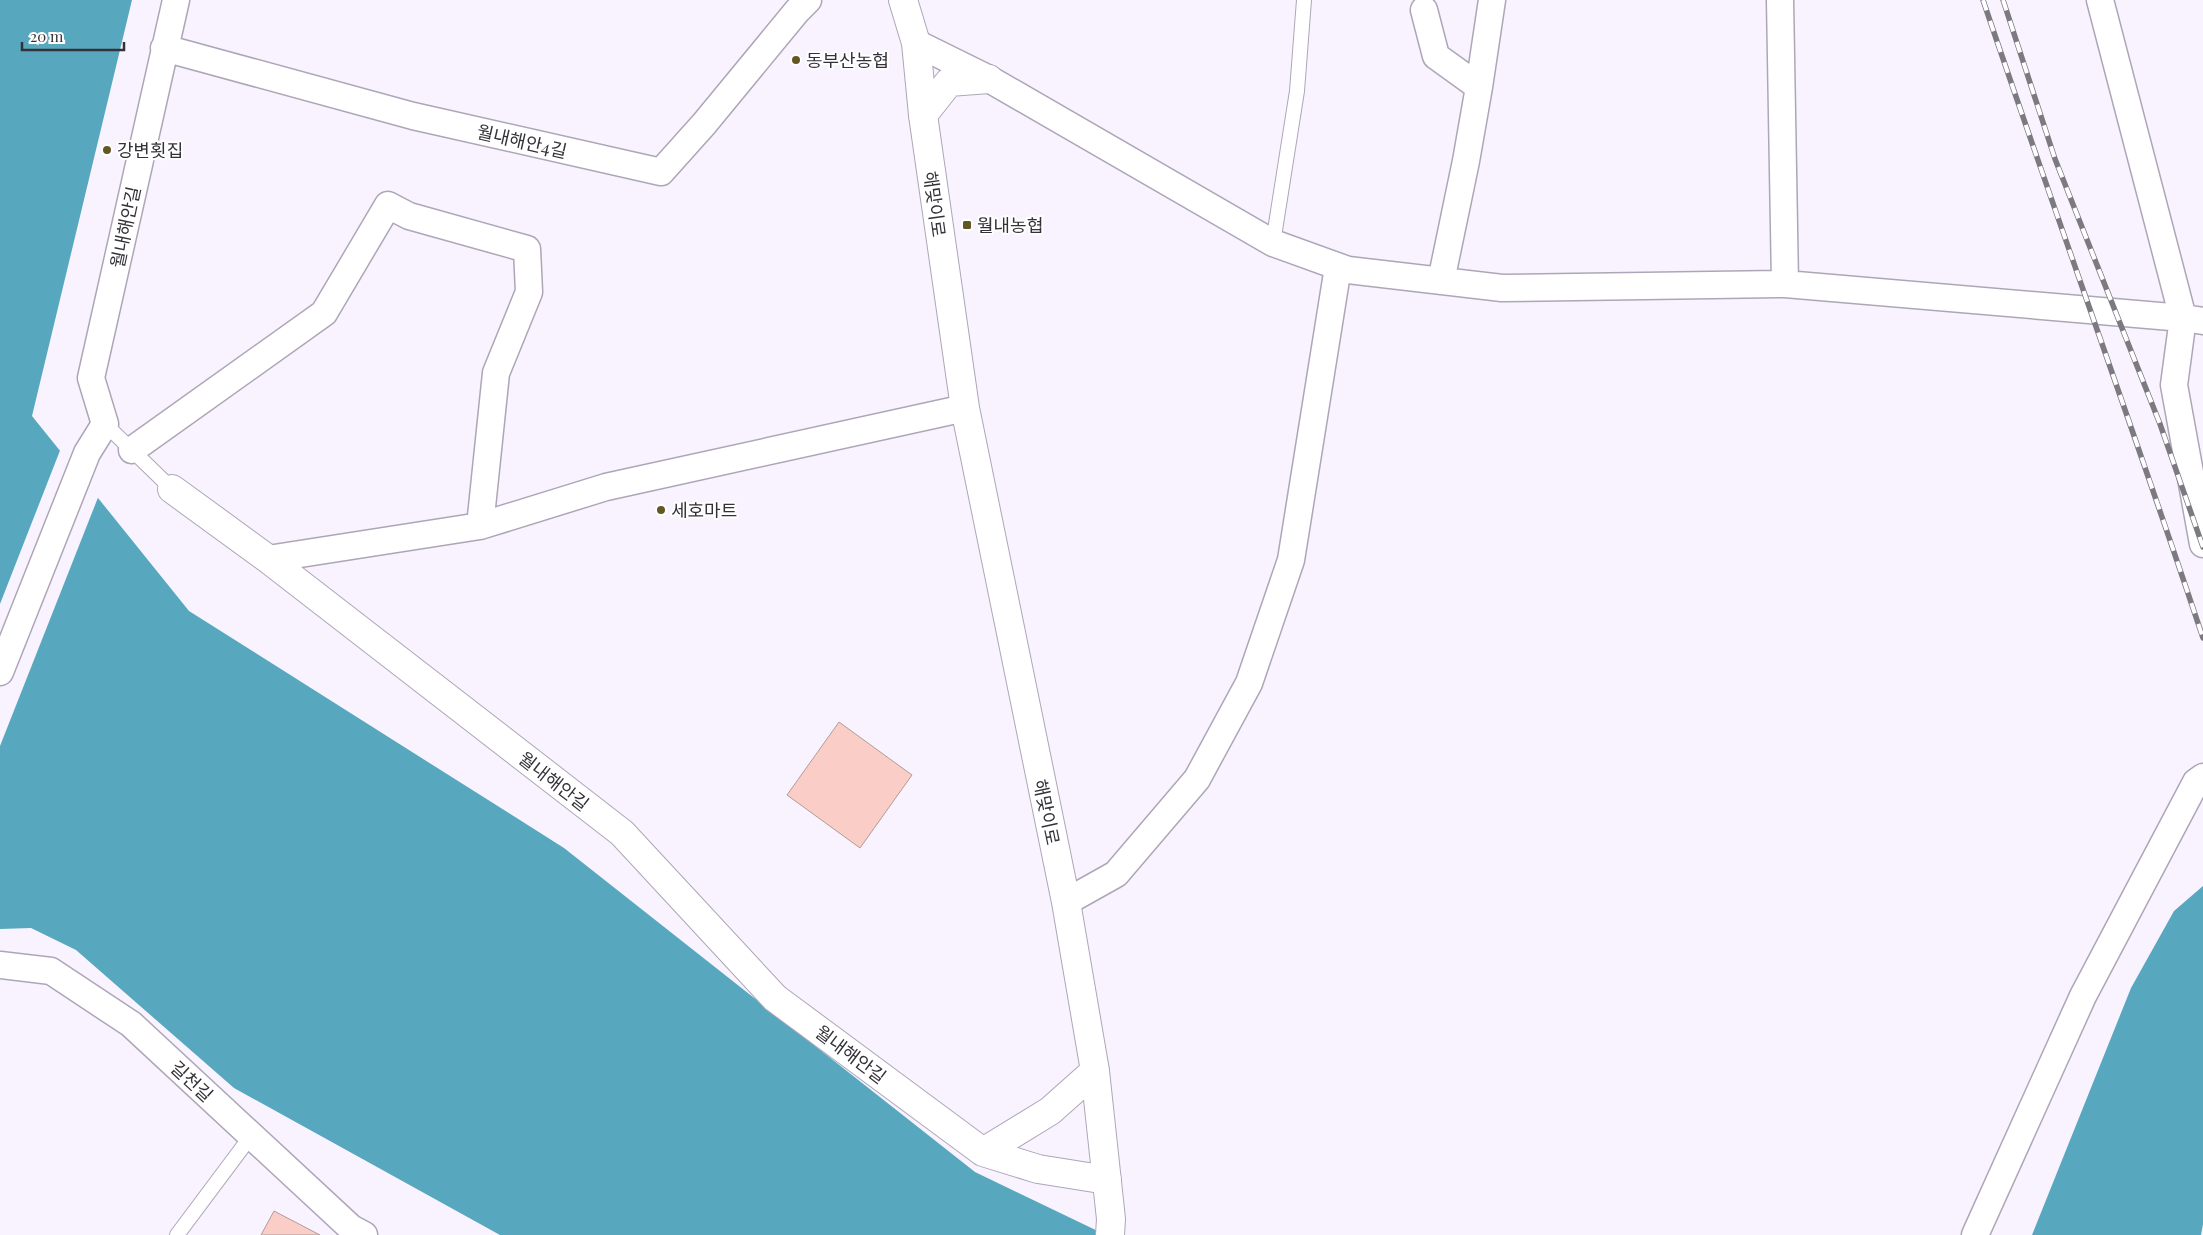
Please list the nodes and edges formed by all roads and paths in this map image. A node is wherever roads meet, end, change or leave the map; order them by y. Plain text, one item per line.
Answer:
1 (176, 0) edge
2 (808, 0) edge
3 (903, 0) edge
4 (1304, 0) edge
5 (1492, 0) edge
6 (1780, 0) edge
7 (2100, 0) edge
8 (1424, 10) dead end
9 (916, 43) junction
10 (164, 48) junction
11 (989, 80) junction
12 (1479, 87) junction
13 (922, 115) junction
14 (1272, 243) junction
15 (1338, 267) junction
16 (1441, 281) junction
17 (1785, 284) junction
18 (2193, 320) edge
19 (965, 408) junction
20 (106, 424) junction
21 (132, 450) junction
22 (172, 489) joint
23 (480, 526) junction
24 (2203, 544) edge
25 (268, 559) junction
26 (0, 672) edge
27 (2203, 777) edge
28 (1066, 902) junction
29 (0, 965) edge
30 (1095, 1072) junction
31 (251, 1136) junction
32 (983, 1152) junction
33 (1107, 1180) junction
34 (1111, 1227) edge
35 (178, 1235) edge
36 (364, 1235) edge
37 (1975, 1235) edge

1 - 10 street, 월내해안길
2 - 10 street, 월내해안4길
3 - 9 street, 해맞이로
4 - 14 lane
5 - 12 street
6 - 17 street
7 - 18 street
8 - 12 street
9 - 11 street
9 - 13 street, 해맞이로
10 - 20 street, 월내해안길
11 - 13 street
11 - 14 street
12 - 16 street
13 - 19 street, 해맞이로
14 - 15 street
15 - 16 street
15 - 28 street
16 - 17 street
17 - 18 street
18 - 24 street
19 - 23 street
19 - 28 street, 해맞이로
20 - 21 lane
20 - 26 street
21 - 22 lane
21 - 23 street
22 - 25 street, 월내해안길
23 - 25 street
25 - 32 street, 월내해안길
27 - 37 street
28 - 30 street, 해맞이로
29 - 31 street, 길천길
30 - 32 street
30 - 33 street, 해맞이로
31 - 35 lane
31 - 36 street, 길천길
32 - 33 street, 월내해안길
33 - 34 street, 해맞이로

